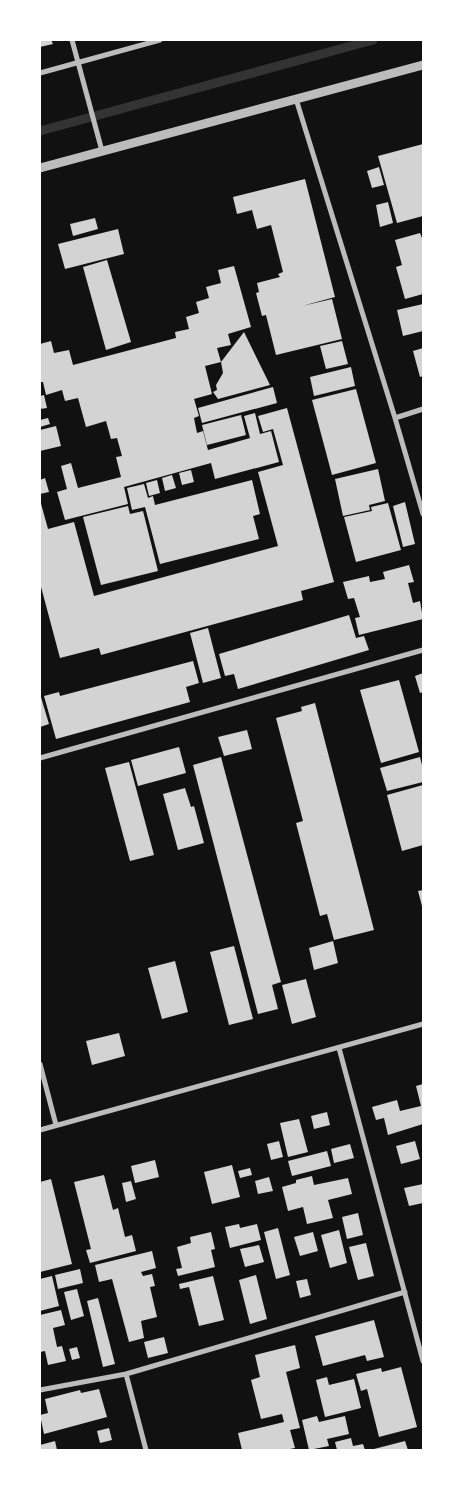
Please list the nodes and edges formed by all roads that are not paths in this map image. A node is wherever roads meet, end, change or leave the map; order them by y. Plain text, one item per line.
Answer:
1 (72, 40) edge
2 (160, 40) edge
3 (79, 63) junction
4 (423, 65) edge
5 (40, 74) edge
6 (296, 99) junction
7 (102, 151) junction
8 (40, 168) edge
9 (423, 408) edge
10 (395, 418) junction
11 (423, 514) edge
12 (423, 650) edge
13 (40, 758) edge
14 (423, 1024) edge
15 (339, 1048) junction
16 (40, 1064) edge
17 (56, 1125) junction
18 (40, 1130) edge
19 (405, 1292) junction
20 (423, 1361) edge
21 (126, 1374) junction
22 (40, 1390) edge
23 (146, 1450) edge

1 - 3 street
2 - 3 street
3 - 5 street
3 - 7 street
4 - 6 street
6 - 7 street
6 - 10 street
7 - 8 street
9 - 10 street
10 - 11 street
12 - 13 street
14 - 15 street
15 - 17 street
15 - 19 street
16 - 17 street
17 - 18 street
19 - 20 street
19 - 21 street
21 - 22 street
21 - 23 street

